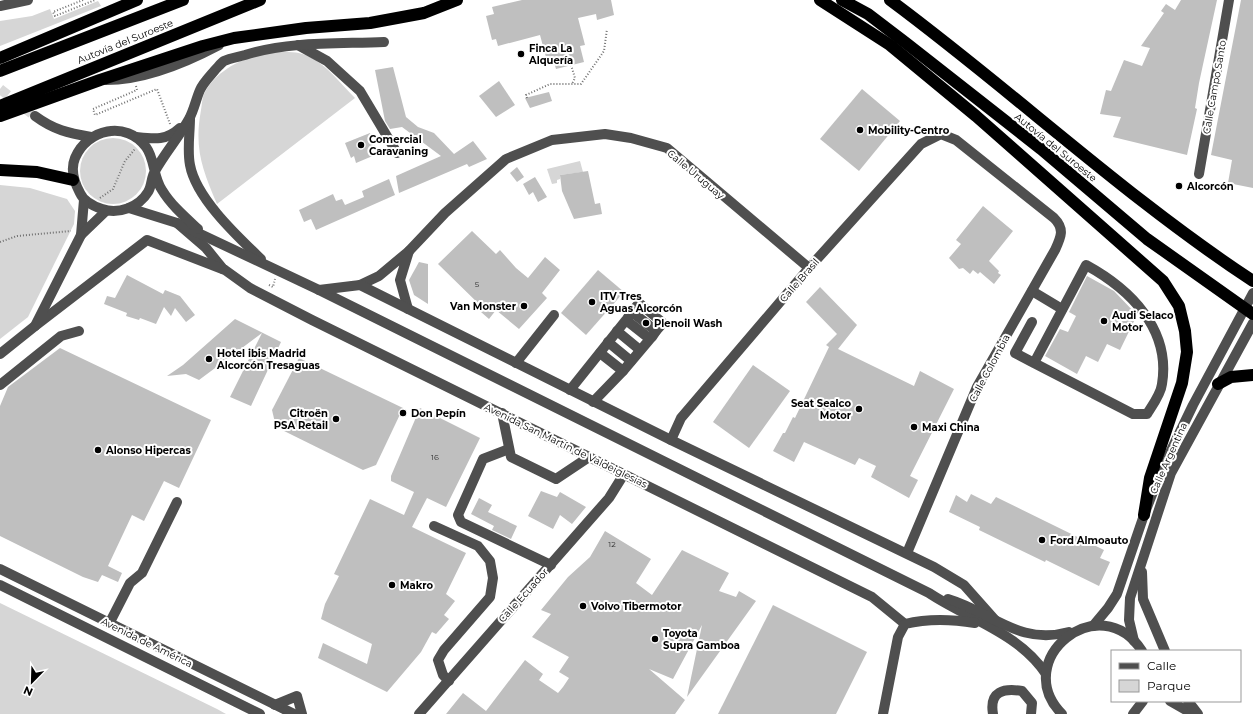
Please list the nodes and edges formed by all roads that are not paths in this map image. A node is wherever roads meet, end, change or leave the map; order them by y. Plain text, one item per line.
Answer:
1 (28, 0) edge
2 (137, 0) edge
3 (183, 0) edge
4 (260, 0) edge
5 (457, 0) edge
6 (820, 0) edge
7 (842, 0) edge
8 (890, 0) edge
9 (1229, 0) edge
10 (0, 6) edge
11 (384, 42) dead end
12 (298, 45) junction
13 (0, 58) edge
14 (0, 71) edge
15 (0, 106) edge
16 (0, 116) edge
17 (35, 116) tunnel mouth
18 (190, 118) junction
19 (941, 134) joint
20 (91, 137) junction
21 (139, 140) junction
22 (397, 153) dead end
23 (0, 170) edge
24 (154, 172) junction
25 (1199, 174) dead end
26 (73, 180) junction
27 (88, 202) junction
28 (129, 208) junction
29 (106, 211) junction
30 (177, 223) junction
31 (202, 233) junction
32 (81, 235) junction
33 (409, 251) junction
34 (268, 266) junction
35 (809, 268) junction
36 (225, 270) junction
37 (1253, 281) edge
38 (360, 285) junction
39 (318, 290) junction
40 (1032, 291) junction
41 (1253, 293) edge
42 (408, 309) junction
43 (1062, 309) junction
44 (1253, 314) edge
45 (554, 315) dead end
46 (629, 316) junction
47 (1032, 322) dead end
48 (1253, 323) edge
49 (35, 326) junction
50 (79, 331) dead end
51 (617, 331) junction
52 (653, 335) junction
53 (608, 342) junction
54 (640, 350) junction
55 (600, 353) junction
56 (0, 354) edge
57 (631, 361) junction
58 (516, 363) junction
59 (1034, 363) junction
60 (623, 371) junction
61 (1253, 375) edge
62 (1218, 384) junction
63 (0, 385) edge
64 (570, 390) junction
65 (593, 402) junction
66 (502, 413) junction
67 (671, 440) junction
68 (509, 449) junction
69 (590, 457) junction
70 (624, 474) junction
71 (176, 502) dead end
72 (1144, 515) junction
73 (434, 526) dead end
74 (907, 553) junction
75 (1142, 558) junction
76 (550, 565) junction
77 (0, 569) edge
78 (0, 585) edge
79 (929, 593) junction
80 (996, 621) junction
81 (981, 623) junction
82 (109, 624) junction
83 (905, 624) junction
84 (1093, 626) junction
85 (1077, 630) junction
86 (1134, 641) junction
87 (1141, 650) edge
88 (1165, 650) edge
89 (1046, 674) junction
90 (448, 681) junction
91 (1142, 702) edge
92 (1172, 702) edge
93 (1189, 702) edge
94 (275, 705) junction
95 (993, 712) edge
96 (1058, 712) edge
97 (260, 714) edge
98 (294, 714) edge
99 (302, 714) edge
100 (419, 714) edge
101 (883, 714) edge
102 (1031, 714) edge
103 (1133, 714) edge
104 (1193, 714) edge
105 (1198, 714) edge

1 - 10 street
2 - 13 highway
3 - 14 highway, Autovía del Suroeste
4 - 15 highway, Autovía del Suroeste
5 - 16 highway
6 - 72 highway
7 - 44 highway, Autovía del Suroeste
8 - 37 highway, Autovía del Suroeste
9 - 25 street, Calle Campo Santo
11 - 12 street
12 - 18 street
12 - 22 street
17 - 20 street
18 - 21 street
18 - 24 street
18 - 34 street
19 - 35 street, Calle Brasil
19 - 40 street, Calle Colombia
20 - 21 street
20 - 26 street
21 - 24 street
23 - 26 highway
24 - 28 street
24 - 31 street
26 - 27 street
27 - 29 street
27 - 32 street
28 - 29 street
28 - 30 street, Avenida San Martín de Valdeiglesias
29 - 32 street
30 - 31 street
30 - 36 street, Avenida San Martín de Valdeiglesias
31 - 34 street
32 - 49 street
33 - 35 street, Calle Uruguay
33 - 38 street, Calle Uruguay
33 - 42 street, Calle Uruguay
34 - 39 street
35 - 67 street, Calle Brasil
36 - 49 street, Avenida San Martín de Valdeiglesias
36 - 66 street, Avenida San Martín de Valdeiglesias
38 - 39 street
38 - 42 street
39 - 79 street
40 - 43 street
40 - 74 street, Calle Colombia
41 - 72 street, Calle Argentina
42 - 58 street
43 - 59 street
43 - 59 street
45 - 58 street
46 - 51 street
46 - 52 street
46 - 52 street
47 - 59 street
48 - 62 street, Calle Argentina
49 - 56 street
50 - 63 street
51 - 53 street
51 - 54 street
52 - 54 street
53 - 55 street
53 - 57 street
54 - 57 street
55 - 60 street
55 - 64 street
57 - 60 street
58 - 64 street
60 - 65 street
61 - 62 highway
62 - 75 street, Calle Argentina
64 - 65 street
65 - 67 street
66 - 68 street
66 - 69 street, Avenida San Martín de Valdeiglesias
67 - 74 street
68 - 69 street
68 - 76 street
69 - 70 street, Avenida San Martín de Valdeiglesias
70 - 76 street, Calle Ecuador
70 - 83 street, Avenida San Martín de Valdeiglesias
71 - 82 street
72 - 84 street, Calle Argentina
73 - 90 street
74 - 80 street
75 - 86 street, Calle Argentina
75 - 88 street
76 - 90 street, Calle Ecuador
77 - 82 street, Avenida de América
78 - 97 street, Avenida de América
79 - 80 street
79 - 81 street
80 - 85 street
81 - 83 street
81 - 89 street
82 - 94 street, Avenida de América
83 - 101 street
84 - 85 street
84 - 86 street
85 - 89 street
86 - 87 street
89 - 96 street
90 - 100 street, Calle Ecuador
91 - 103 street
92 - 104 street
93 - 105 street
94 - 98 street, Avenida de América
94 - 99 street
95 - 102 street

